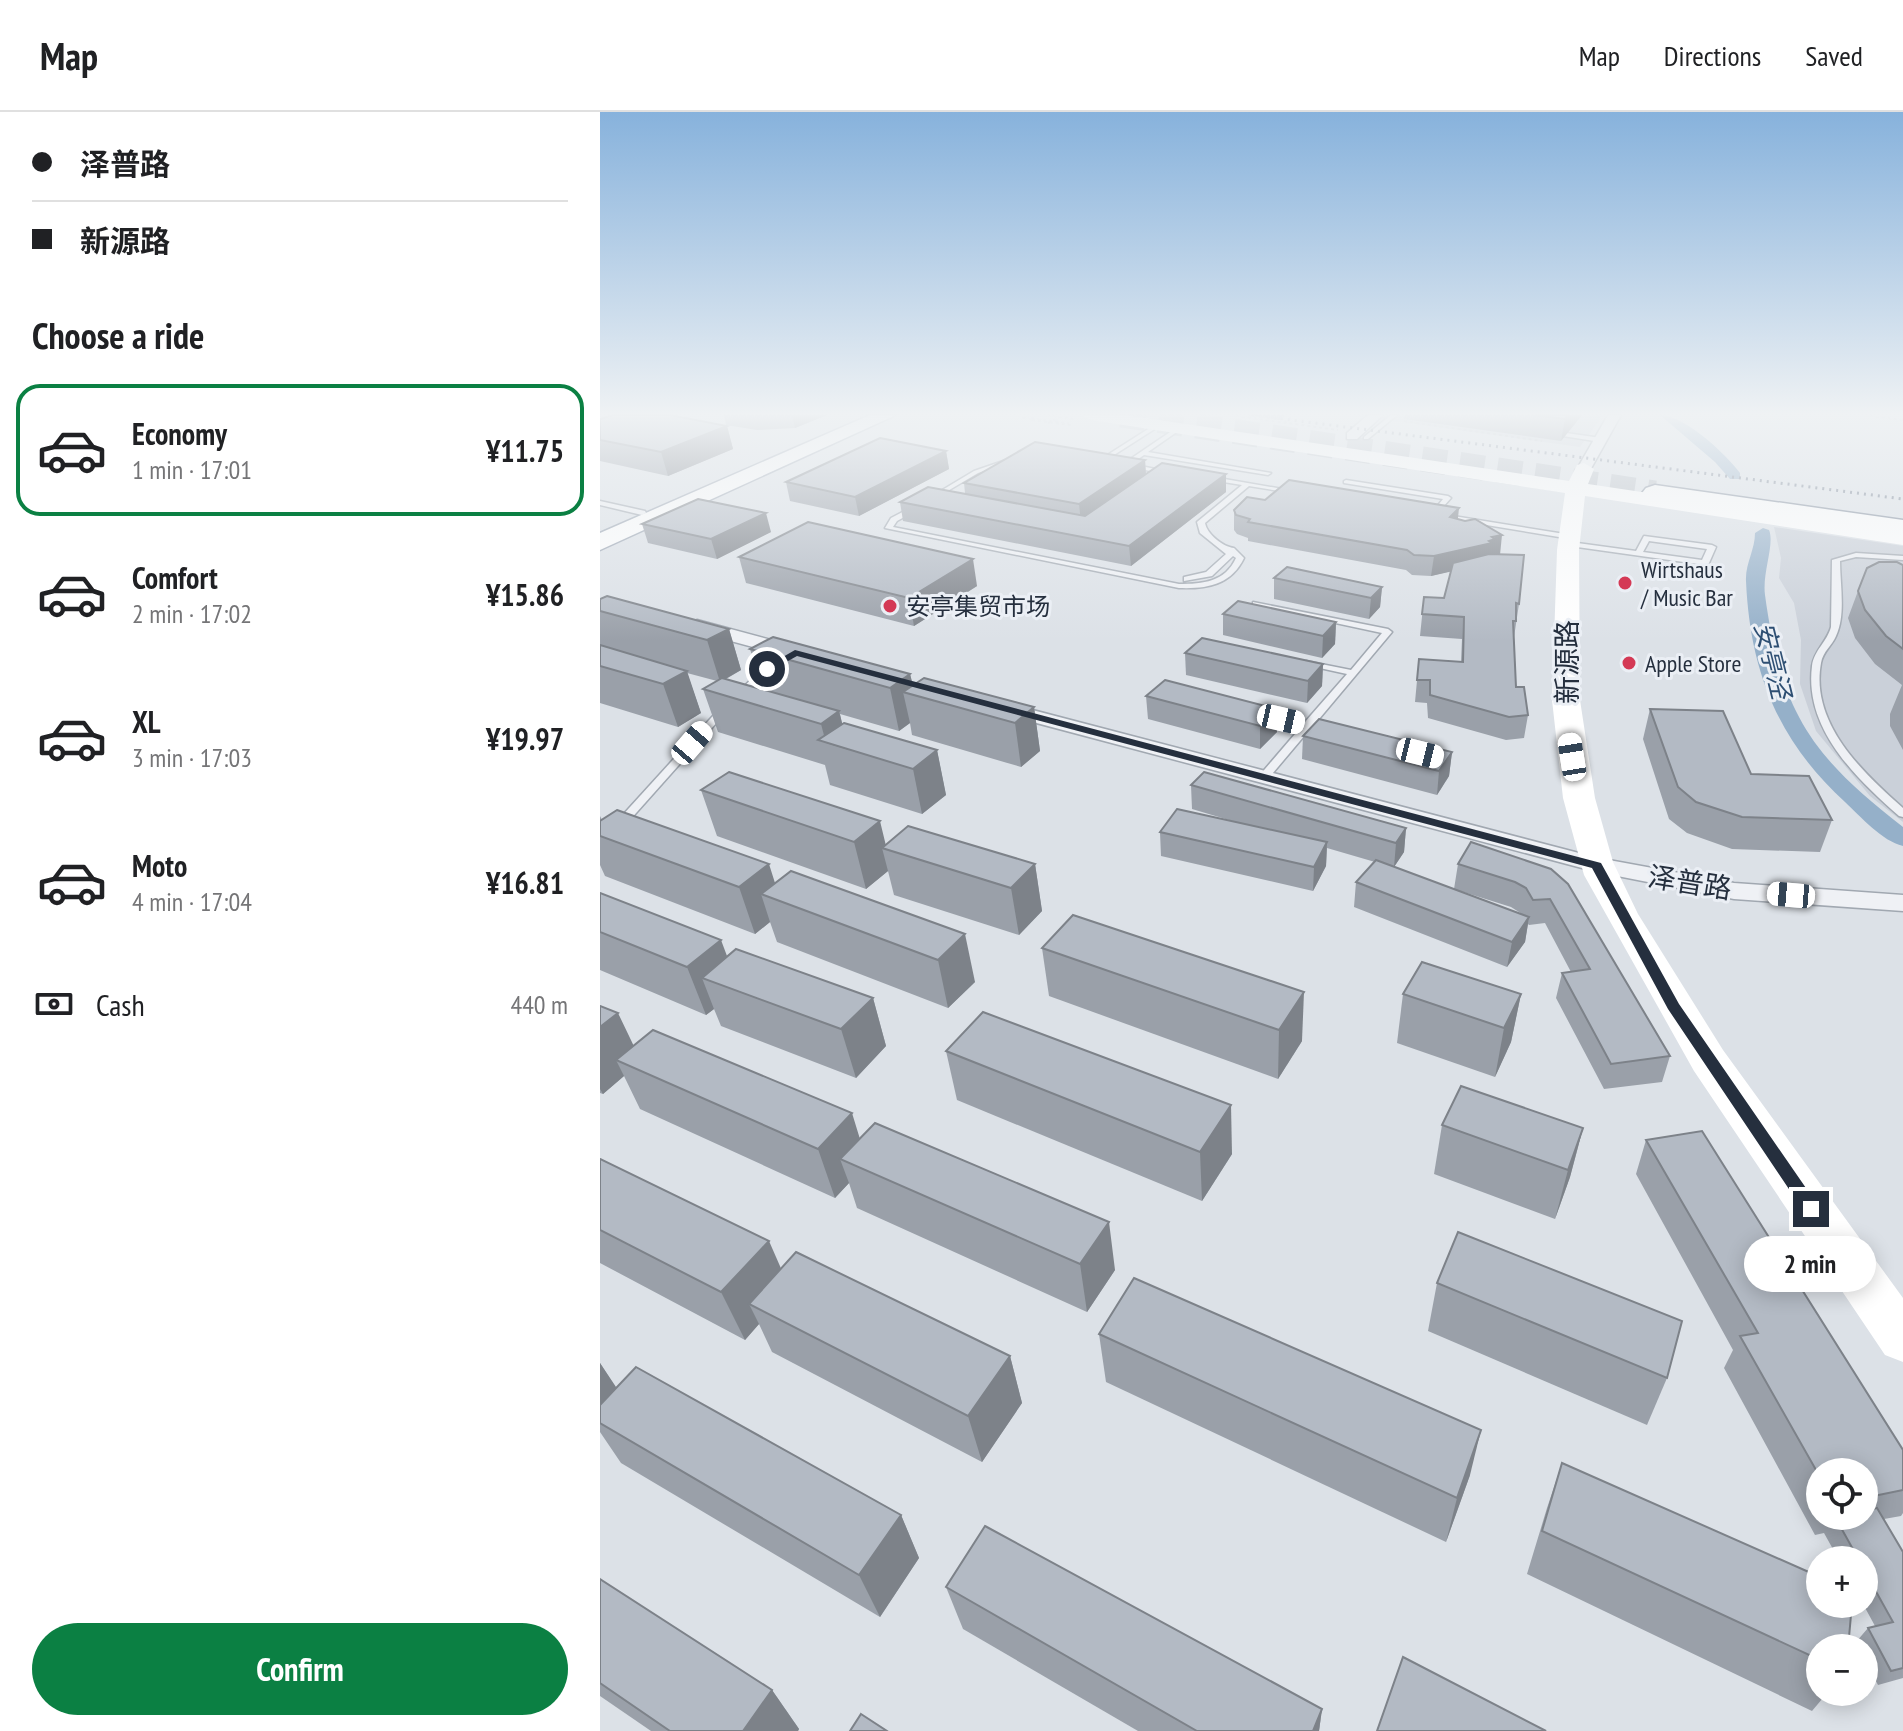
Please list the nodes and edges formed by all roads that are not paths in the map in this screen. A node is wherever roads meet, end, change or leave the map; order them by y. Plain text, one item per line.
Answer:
1 (693, 491) edge
2 (716, 491) edge
3 (945, 491) edge
4 (1240, 491) edge
5 (1287, 491) edge
6 (1401, 491) edge
7 (1578, 491) edge
8 (1648, 491) tunnel mouth
9 (1694, 491) tunnel mouth
10 (1710, 491) edge
11 (1295, 492) edge
12 (600, 503) edge
13 (1418, 512) edge
14 (642, 513) junction
15 (1434, 515) junction
16 (1903, 515) edge
17 (1903, 526) edge
18 (600, 531) edge
19 (1903, 538) edge
20 (1570, 540) junction
21 (600, 542) edge
22 (1639, 552) junction
23 (1903, 558) edge
24 (1256, 604) edge
25 (671, 620) edge
26 (803, 655) joint
27 (1294, 660) edge
28 (1353, 673) junction
29 (976, 701) edge
30 (1248, 711) edge
31 (1308, 726) junction
32 (1323, 730) edge
33 (1263, 778) junction
34 (1903, 814) edge
35 (600, 847) edge
36 (1597, 865) junction
37 (1903, 903) edge
38 (1903, 1339) edge

1 - 14 main road
2 - 21 main road
3 - 4 lane
5 - 11 lane
6 - 15 lane
7 - 20 main road, 新源路
8 - 19 main road
9 - 17 highway
10 - 16 main road
12 - 14 lane
13 - 15 lane
14 - 18 main road
15 - 20 lane
20 - 22 lane
20 - 36 main road, 新源路
22 - 22 lane
23 - 34 lane
24 - 28 lane
25 - 26 street
26 - 35 lane
27 - 28 lane
28 - 31 lane
29 - 33 street, 泽普路
30 - 31 lane
31 - 32 lane
31 - 33 lane
33 - 36 street, 泽普路
36 - 37 street, 泽普路
36 - 38 main road, 新源路

